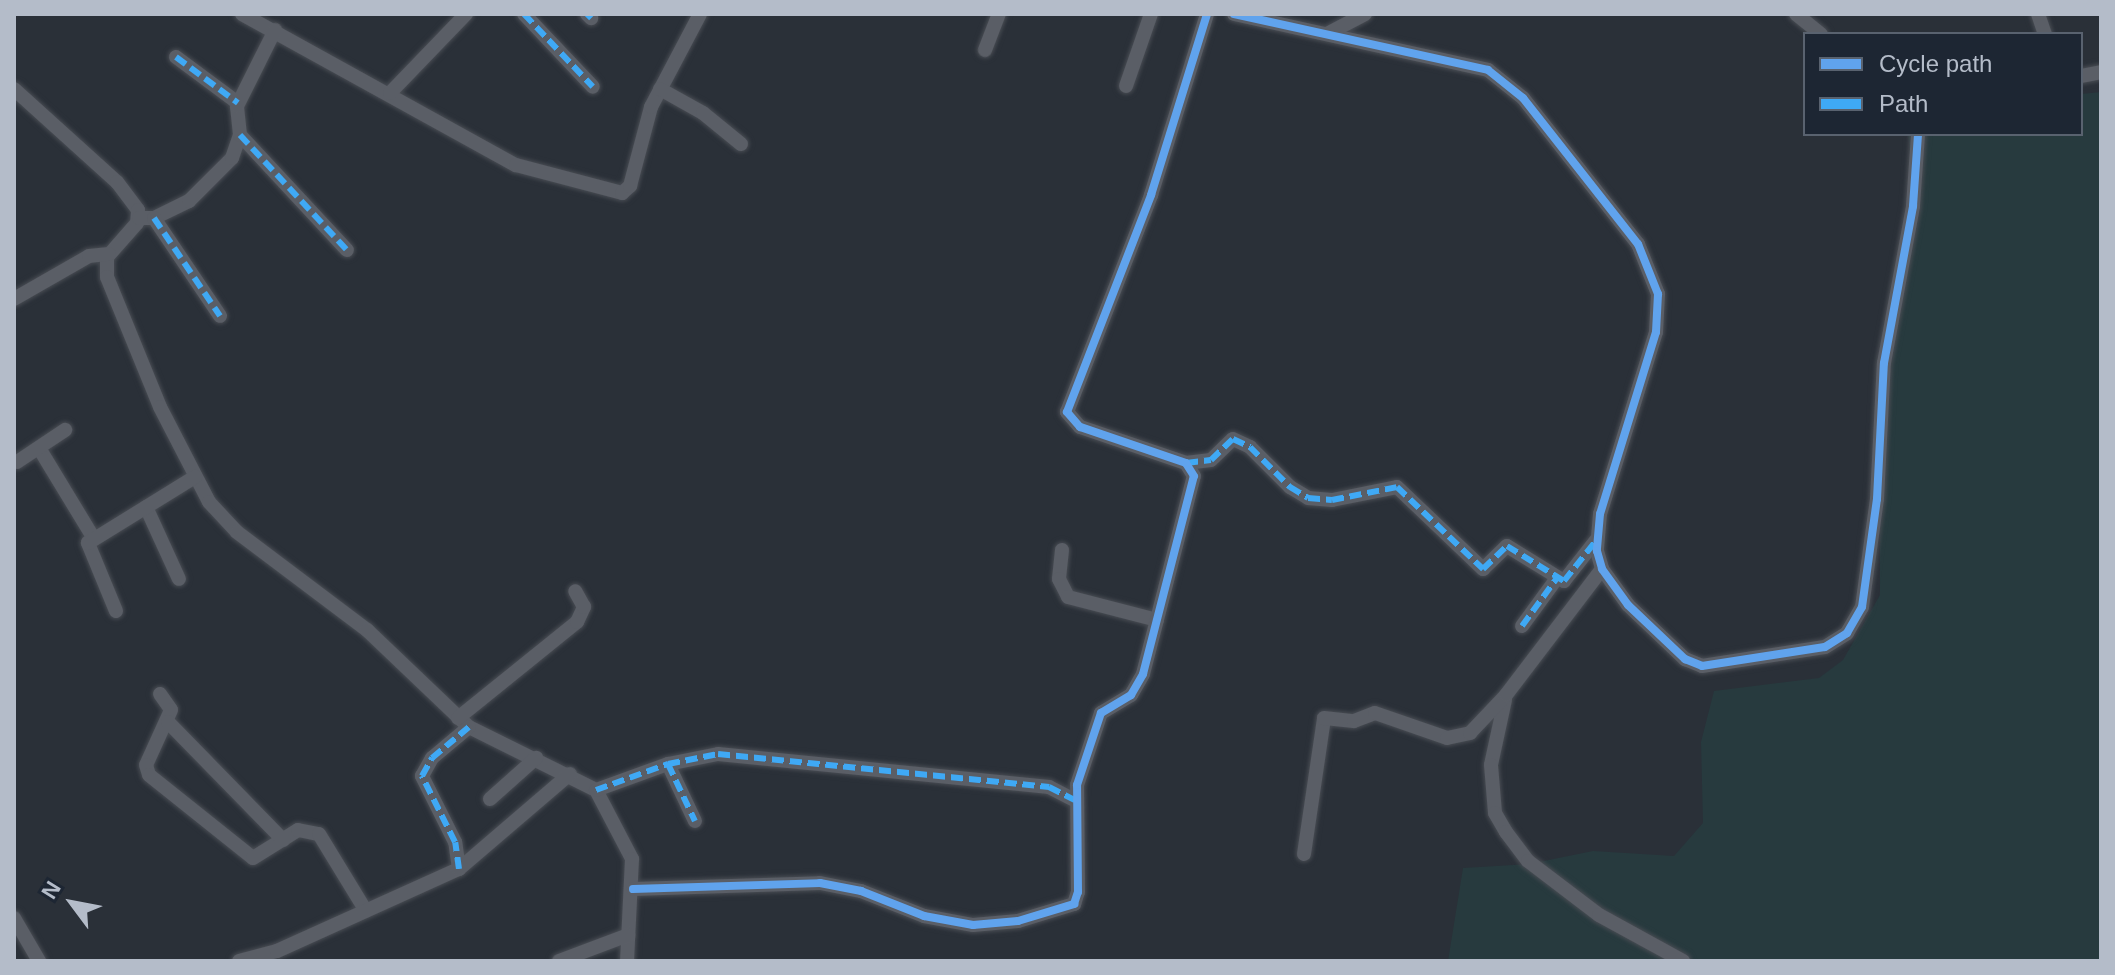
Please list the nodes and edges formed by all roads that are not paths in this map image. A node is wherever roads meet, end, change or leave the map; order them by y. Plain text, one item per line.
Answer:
1 (242, 14) edge
2 (466, 14) edge
3 (524, 14) edge
4 (700, 14) edge
5 (999, 14) edge
6 (1151, 14) edge
7 (1207, 14) edge
8 (1234, 14) edge
9 (1365, 14) edge
10 (1796, 14) edge
11 (275, 30) junction
12 (1818, 32) edge
13 (1327, 34) junction
14 (985, 50) dead end
15 (176, 57) dead end
16 (1126, 86) dead end
17 (593, 87) dead end
18 (14, 89) edge
19 (660, 89) junction
20 (390, 93) junction
21 (238, 103) junction
22 (240, 135) junction
23 (1918, 136) edge
24 (741, 144) dead end
25 (139, 218) junction
26 (154, 218) junction
27 (347, 250) dead end
28 (109, 254) junction
29 (14, 299) edge
30 (220, 316) dead end
31 (65, 430) dead end
32 (39, 448) junction
33 (17, 462) dead end
34 (1186, 463) junction
35 (195, 477) junction
36 (146, 507) junction
37 (93, 537) junction
38 (1597, 539) junction
39 (1062, 550) dead end
40 (1602, 569) junction
41 (1557, 578) junction
42 (179, 579) dead end
43 (575, 591) dead end
44 (116, 611) dead end
45 (1157, 620) junction
46 (1522, 626) dead end
47 (160, 694) dead end
48 (1506, 695) junction
49 (168, 722) junction
50 (464, 722) junction
51 (536, 758) junction
52 (668, 764) junction
53 (570, 774) junction
54 (596, 790) junction
55 (490, 799) dead end
56 (1075, 800) junction
57 (695, 821) dead end
58 (283, 840) junction
59 (1304, 854) dead end
60 (459, 869) junction
61 (633, 889) junction
62 (366, 911) junction
63 (14, 918) edge
64 (628, 935) junction
65 (39, 961) edge
66 (239, 961) edge
67 (559, 961) edge
68 (627, 961) edge
69 (1683, 961) edge

1 - 11 street
2 - 20 street
3 - 17 street
4 - 19 street
5 - 14 street
6 - 16 street
7 - 34 street
8 - 13 street
9 - 13 street
10 - 12 street
11 - 20 street
11 - 21 street
13 - 38 street
15 - 21 street
18 - 25 street
19 - 20 street
19 - 24 street
21 - 22 street
22 - 26 street
22 - 27 street
23 - 40 street
25 - 26 street
25 - 28 street
26 - 30 street
28 - 29 street
28 - 35 street
31 - 32 street
32 - 33 street
32 - 37 street
34 - 41 street
34 - 45 street
35 - 36 street
35 - 50 street
36 - 37 street
36 - 42 street
37 - 44 street
38 - 40 street
38 - 41 street
39 - 45 street
40 - 48 street
41 - 46 street
43 - 50 street
45 - 56 street
47 - 49 street
48 - 59 street
48 - 69 street
49 - 58 street
49 - 58 street
50 - 51 street
50 - 60 street
51 - 53 street
51 - 55 street
52 - 54 street
52 - 56 street
52 - 57 street
53 - 54 street
53 - 60 street
54 - 61 street
56 - 61 street
58 - 62 street
60 - 62 street
61 - 64 street
62 - 66 street
63 - 65 street
64 - 67 street
64 - 68 street

